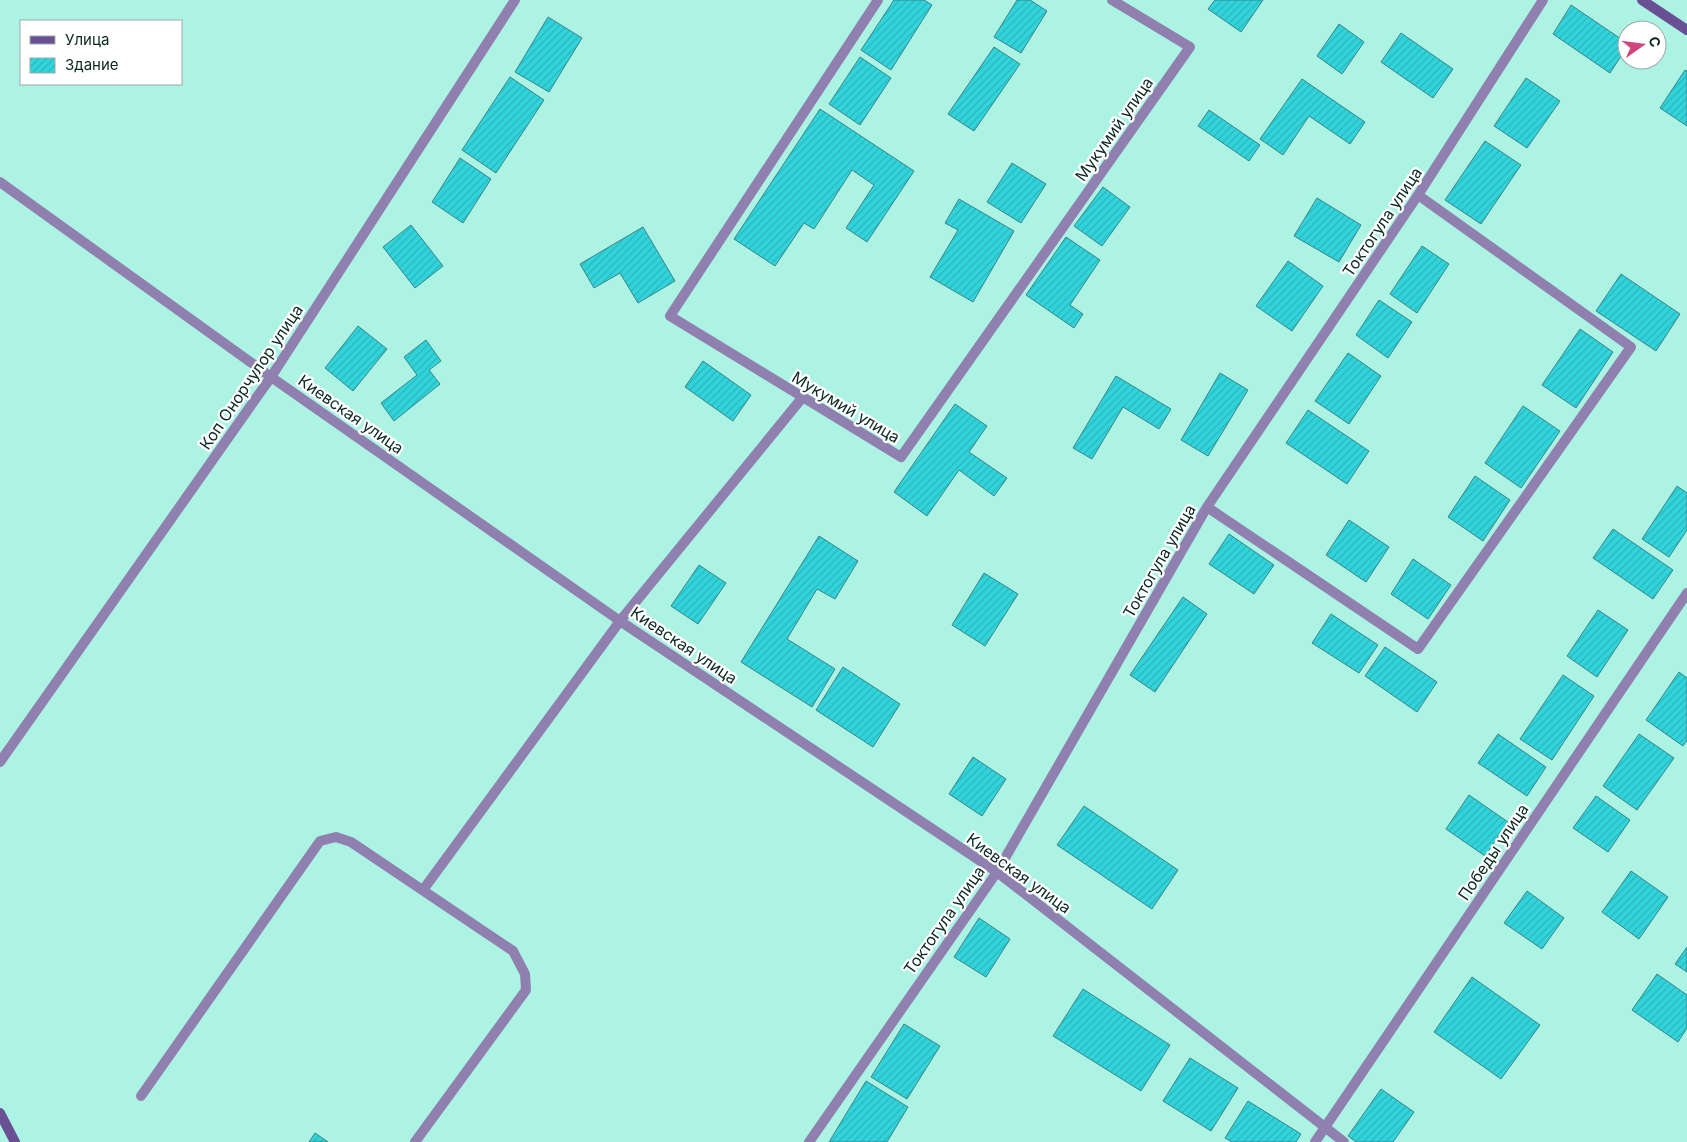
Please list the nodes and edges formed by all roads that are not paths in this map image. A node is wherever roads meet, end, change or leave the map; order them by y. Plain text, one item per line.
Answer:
1 (515, 0) edge
2 (878, 0) edge
3 (1112, 0) edge
4 (1543, 0) edge
5 (1642, 0) edge
6 (1687, 30) edge
7 (0, 182) edge
8 (1418, 195) junction
9 (271, 377) junction
10 (802, 398) junction
11 (1207, 507) junction
12 (1687, 593) edge
13 (620, 621) junction
14 (0, 762) edge
15 (996, 872) junction
16 (423, 890) junction
17 (141, 1096) dead end
18 (0, 1113) edge
19 (1324, 1127) junction
20 (15, 1142) edge
21 (415, 1142) edge
22 (809, 1142) edge
23 (1315, 1142) edge
24 (1344, 1142) edge

1 - 9 street, Коп Онорчулор улица
2 - 10 street, Мукумий улица
3 - 10 street, Мукумий улица
4 - 8 street, Токтогула улица
5 - 6 street
7 - 9 street, Киевская улица
8 - 11 street, Токтогула улица
8 - 11 street
9 - 13 street, Киевская улица
9 - 14 street, Коп Онорчулор улица
10 - 13 street
11 - 15 street, Токтогула улица
12 - 19 street, Победы улица
13 - 15 street, Киевская улица
13 - 16 street
15 - 19 street, Киевская улица
15 - 22 street, Токтогула улица
16 - 17 street
16 - 21 street
18 - 20 street
19 - 23 street, Победы улица
19 - 24 street, Киевская улица

